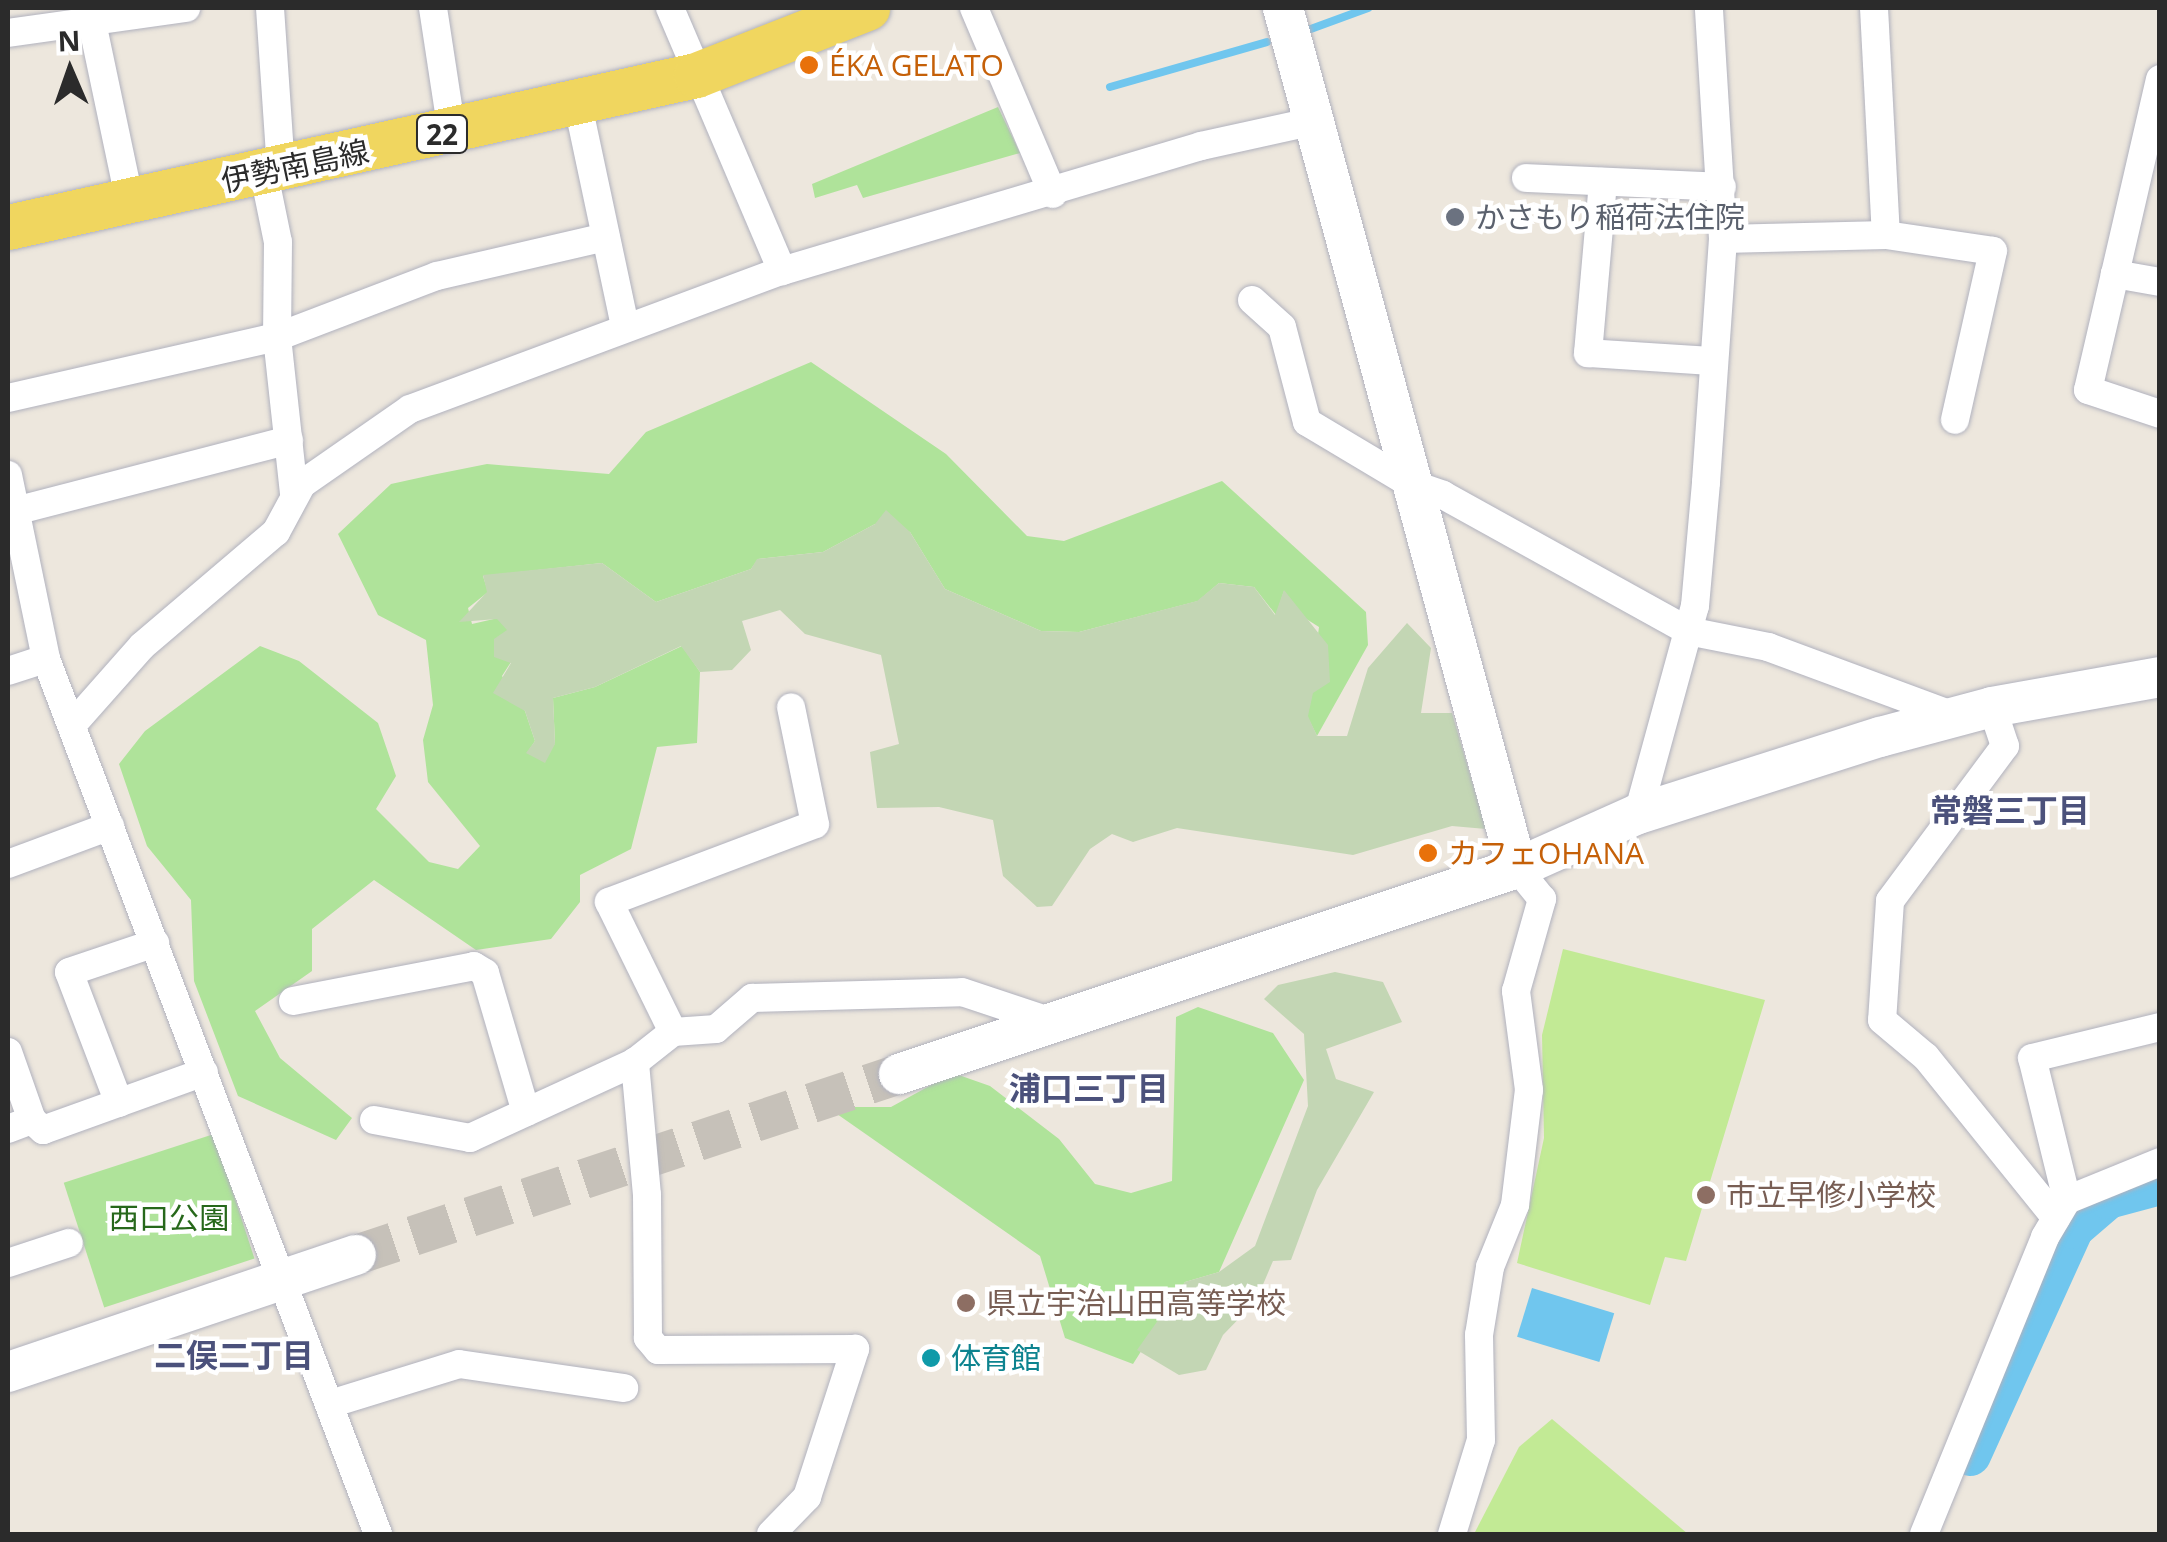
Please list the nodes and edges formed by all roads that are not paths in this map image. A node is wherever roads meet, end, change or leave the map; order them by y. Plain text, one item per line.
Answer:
1 (186, 8) edge
2 (270, 8) edge
3 (433, 8) edge
4 (670, 8) edge
5 (866, 8) edge
6 (974, 8) edge
7 (1283, 8) edge
8 (1709, 8) edge
9 (1874, 8) edge
10 (90, 14) edge
11 (8, 33) edge
12 (696, 75) junction
13 (2160, 79) edge
14 (578, 104) junction
15 (1316, 121) junction
16 (452, 132) junction
17 (273, 172) junction
18 (1526, 178) dead end
19 (1603, 182) junction
20 (1722, 187) junction
21 (1053, 194) junction
22 (130, 202) junction
23 (8, 227) edge
24 (1886, 235) junction
25 (606, 236) junction
26 (1723, 239) junction
27 (782, 271) junction
28 (2116, 274) junction
29 (2160, 282) edge
30 (1252, 300) dead end
31 (625, 327) junction
32 (277, 337) junction
33 (1713, 360) junction
34 (8, 398) edge
35 (2160, 414) edge
36 (1955, 420) dead end
37 (289, 440) junction
38 (8, 476) edge
39 (1409, 483) junction
40 (294, 494) junction
41 (16, 512) junction
42 (1688, 631) junction
43 (46, 660) junction
44 (8, 672) edge
45 (2160, 677) edge
46 (790, 707) dead end
47 (1973, 711) junction
48 (73, 724) junction
49 (1638, 814) junction
50 (110, 826) junction
51 (8, 864) edge
52 (1517, 868) junction
53 (155, 943) junction
54 (293, 1001) dead end
55 (1052, 1022) junction
56 (2160, 1026) edge
57 (674, 1032) junction
58 (8, 1052) edge
59 (635, 1062) junction
60 (204, 1072) junction
61 (899, 1074) tunnel mouth
62 (119, 1103) junction
63 (526, 1112) junction
64 (374, 1120) dead end
65 (20, 1124) edge
66 (2160, 1162) edge
67 (2062, 1209) junction
68 (69, 1243) dead end
69 (356, 1255) tunnel mouth
70 (8, 1263) edge
71 (282, 1279) junction
72 (8, 1372) edge
73 (624, 1388) dead end
74 (330, 1404) junction
75 (378, 1534) edge
76 (772, 1534) edge
77 (1452, 1534) edge
78 (1924, 1534) edge

1 - 10 street
2 - 17 street
3 - 16 street
4 - 12 street
5 - 12 main road, 伊勢南島線 / 22
6 - 21 street
7 - 15 street
8 - 20 street
9 - 24 street
10 - 11 street
10 - 22 street
12 - 14 main road, 伊勢南島線 / 22
12 - 27 street
13 - 28 street
14 - 16 main road, 伊勢南島線 / 22
14 - 25 street
15 - 21 street
15 - 39 street
16 - 17 main road, 伊勢南島線 / 22
17 - 22 main road, 伊勢南島線 / 22
17 - 32 street
18 - 19 street
19 - 20 street
19 - 33 street
20 - 26 street
21 - 27 street
22 - 23 main road, 伊勢南島線 / 22
24 - 26 street
24 - 36 street
25 - 31 street
25 - 32 street
26 - 33 street
27 - 31 street
28 - 29 street
28 - 35 street
30 - 39 street
31 - 40 street
32 - 34 street
32 - 37 street
33 - 42 street
37 - 40 street
37 - 41 street
38 - 41 street
39 - 42 street
39 - 52 street
40 - 48 street
41 - 43 street
42 - 47 street
42 - 49 street
43 - 44 street
43 - 48 street
45 - 47 street
46 - 57 street
47 - 49 street
47 - 67 street
48 - 50 street
49 - 52 street
50 - 51 street
50 - 53 street
52 - 55 street
52 - 77 street
53 - 60 street
53 - 62 street
54 - 63 street
55 - 57 street
55 - 61 street
56 - 67 street
57 - 59 street
58 - 65 street
59 - 63 street
59 - 76 street
60 - 62 street
60 - 71 street
62 - 65 street
63 - 64 street
66 - 67 street
67 - 78 street
68 - 70 street
69 - 71 street
71 - 72 street
71 - 74 street
73 - 74 street
74 - 75 street

